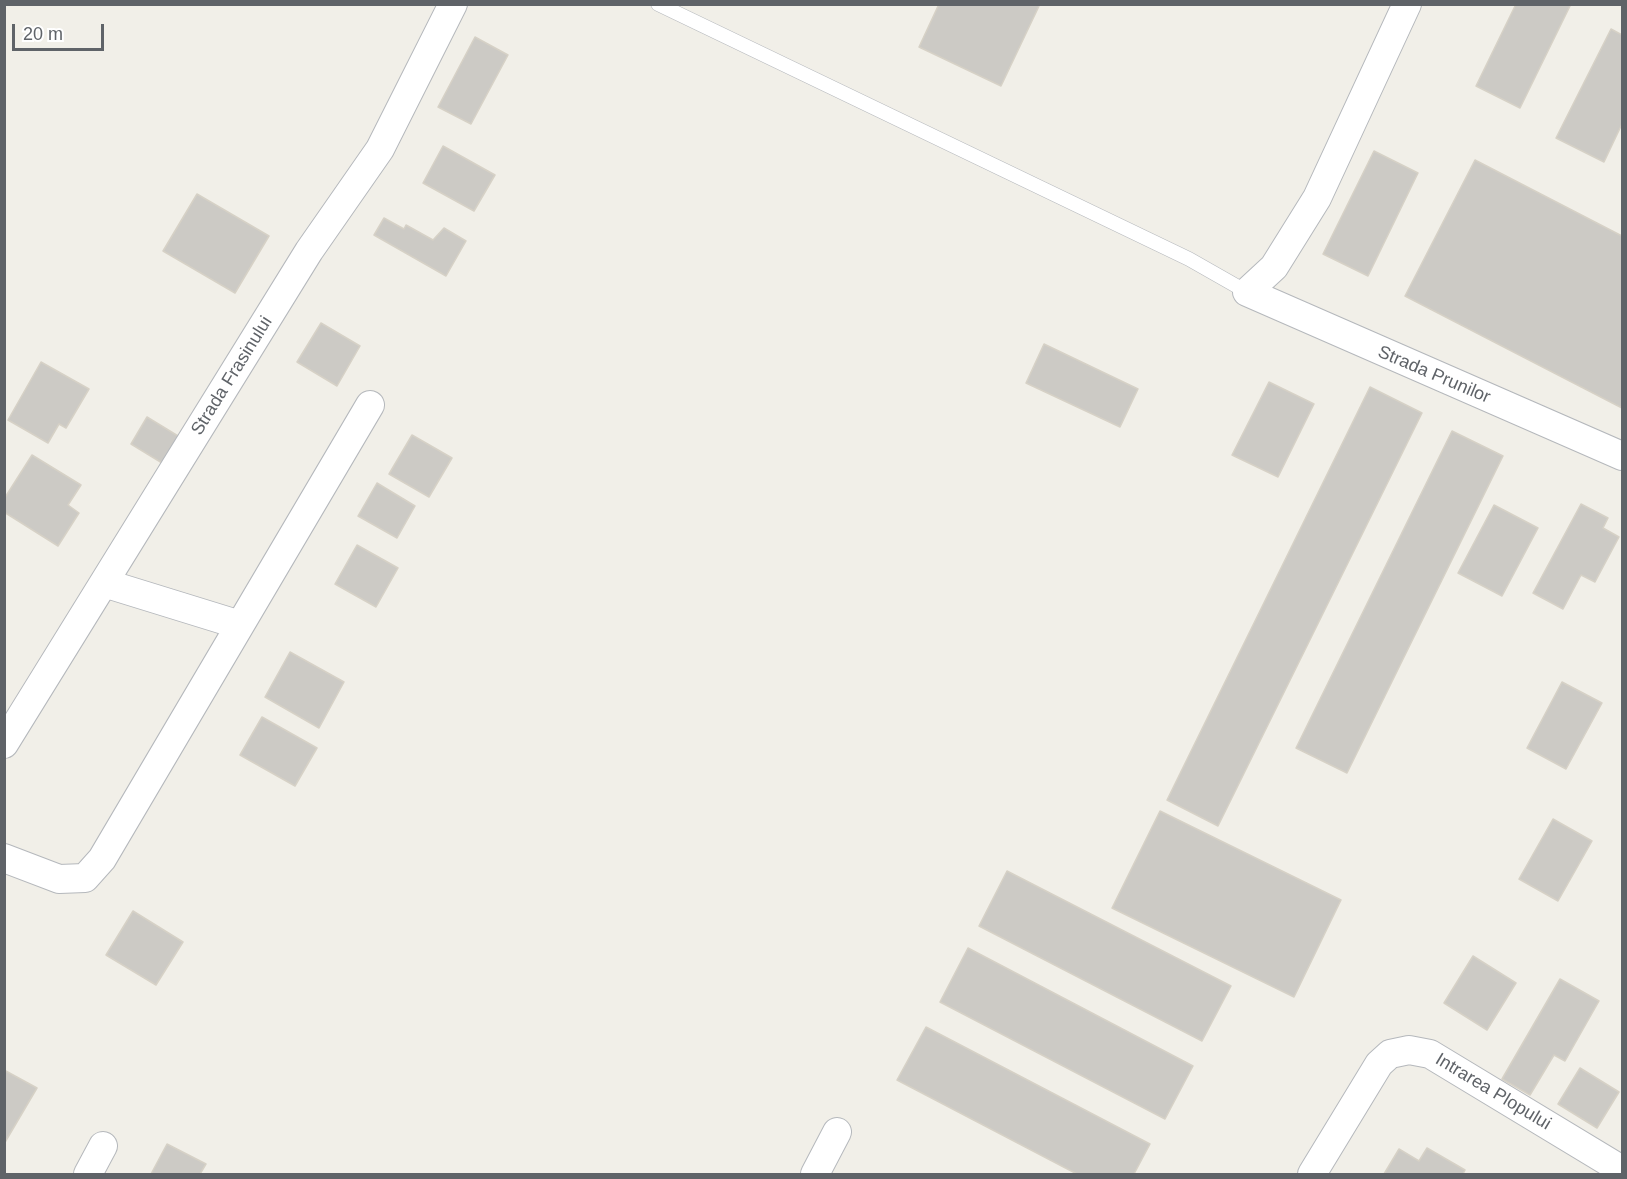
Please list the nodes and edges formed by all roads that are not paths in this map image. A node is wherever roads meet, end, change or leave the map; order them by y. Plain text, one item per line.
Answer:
1 (453, 4) edge
2 (657, 4) edge
3 (1407, 4) edge
4 (1247, 292) junction
5 (370, 405) dead end
6 (1623, 456) edge
7 (104, 583) junction
8 (240, 625) junction
9 (4, 744) edge
10 (4, 858) edge
11 (837, 1132) dead end
12 (103, 1146) dead end
13 (1623, 1170) edge
14 (88, 1174) edge
15 (815, 1174) edge
16 (1312, 1174) edge

1 - 7 street, Strada Frasinului
2 - 4 lane
3 - 4 street
4 - 6 street, Strada Prunilor
5 - 8 street
7 - 8 street
7 - 9 street, Strada Frasinului
8 - 10 street
11 - 15 street
12 - 14 street
13 - 16 street, Intrarea Plopului

